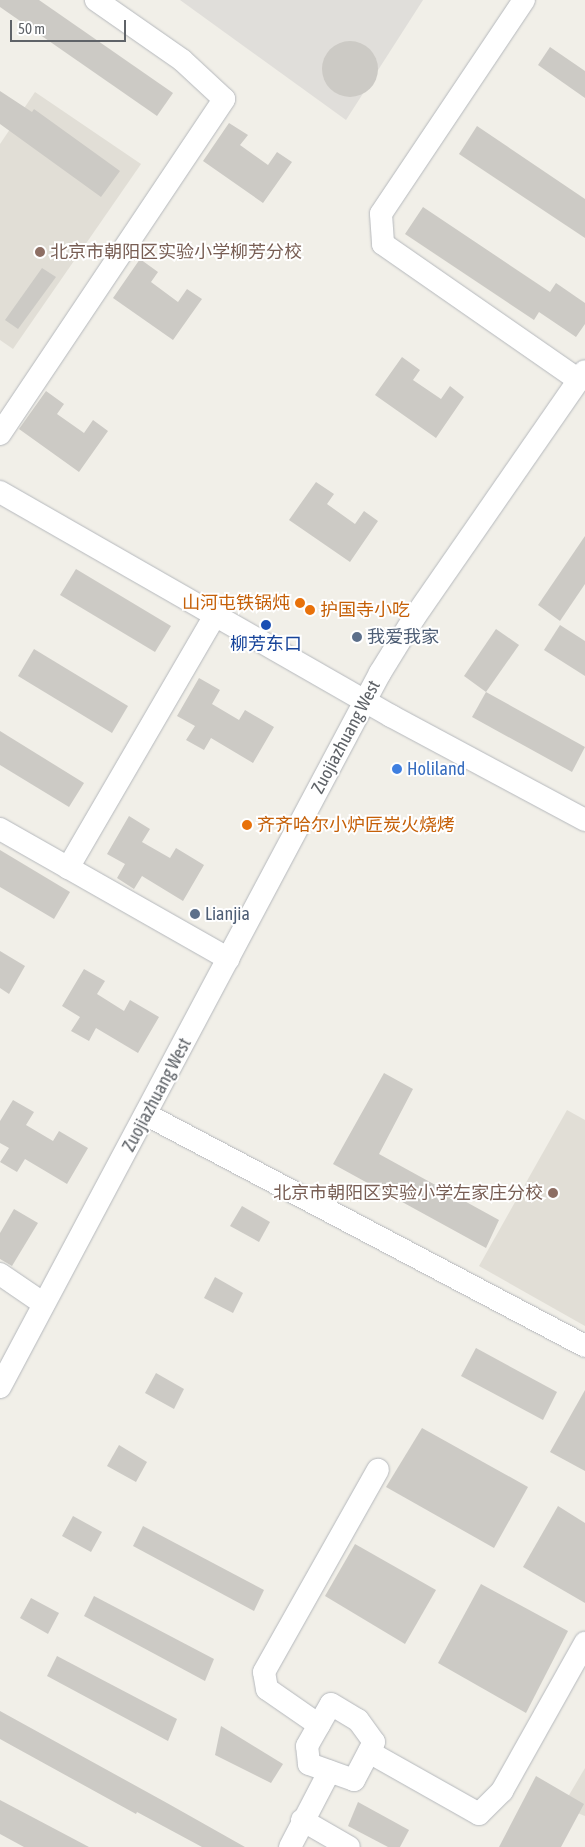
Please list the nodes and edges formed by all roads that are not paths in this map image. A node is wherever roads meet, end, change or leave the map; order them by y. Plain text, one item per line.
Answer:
1 (96, 0) edge
2 (524, 0) edge
3 (582, 376) edge
4 (0, 434) edge
5 (0, 492) edge
6 (215, 615) junction
7 (365, 701) junction
8 (585, 820) edge
9 (0, 829) edge
10 (68, 868) junction
11 (229, 959) junction
12 (146, 1115) junction
13 (0, 1274) edge
14 (44, 1304) junction
15 (585, 1346) edge
16 (0, 1387) edge
17 (378, 1470) dead end
18 (585, 1643) edge
19 (319, 1726) junction
20 (369, 1752) junction
21 (329, 1772) junction
22 (302, 1820) junction
23 (290, 1847) edge
24 (349, 1847) edge

1 - 4 street
2 - 3 street
3 - 7 street, Zuojiazhuang West
5 - 6 street
6 - 7 street
6 - 10 street
7 - 8 street
7 - 11 street, Zuojiazhuang West
9 - 10 street
10 - 11 street
11 - 12 street, Zuojiazhuang West
12 - 14 street, Zuojiazhuang West
12 - 15 street
13 - 14 street
14 - 16 street, Zuojiazhuang West
17 - 19 street
18 - 20 street
19 - 20 street
19 - 21 street
20 - 21 street
21 - 22 street
22 - 23 street
22 - 24 street

